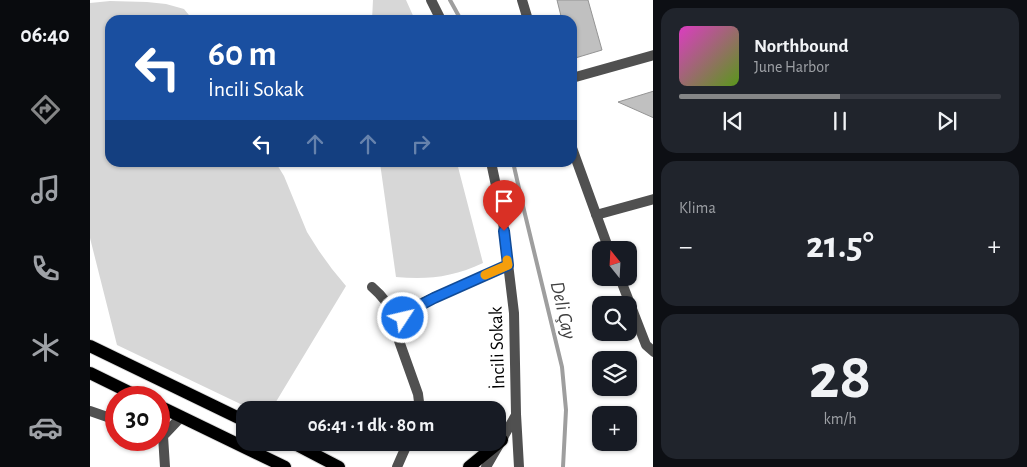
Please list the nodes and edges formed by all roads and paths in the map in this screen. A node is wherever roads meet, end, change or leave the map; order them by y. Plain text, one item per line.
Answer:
1 (431, 0) edge
2 (522, 0) edge
3 (438, 15) edge
4 (526, 15) edge
5 (653, 55) edge
6 (577, 77) edge
7 (577, 162) edge
8 (492, 167) edge
9 (653, 199) edge
10 (596, 215) junction
11 (606, 241) edge
12 (508, 265) junction
13 (623, 286) edge
14 (372, 287) dead end
15 (399, 323) junction
16 (90, 346) edge
17 (653, 352) edge
18 (90, 373) edge
19 (117, 386) edge
20 (419, 401) edge
21 (90, 412) edge
22 (170, 412) edge
23 (516, 414) junction
24 (236, 416) edge
25 (105, 417) edge
26 (181, 417) junction
27 (170, 427) edge
28 (506, 433) edge
29 (163, 451) edge
30 (308, 451) edge
31 (404, 451) edge
32 (489, 451) edge
33 (495, 451) edge
34 (165, 467) edge
35 (284, 467) edge
36 (339, 467) edge
37 (397, 467) edge
38 (469, 467) edge
39 (486, 467) edge
40 (519, 467) edge

1 - 3 street
2 - 4 street
5 - 6 street
7 - 10 street
8 - 12 street, İncili Sokak
9 - 10 street
10 - 11 street
12 - 15 street
12 - 23 street, İncili Sokak
13 - 17 street
14 - 15 street
15 - 20 street
16 - 24 main road
18 - 19 main road
21 - 25 street
22 - 26 main road
23 - 28 street, İncili Sokak
23 - 40 street, İncili Sokak
26 - 27 street
26 - 35 main road
29 - 34 street
30 - 36 main road
31 - 37 street
32 - 38 main road
33 - 39 street, İncili Sokak

